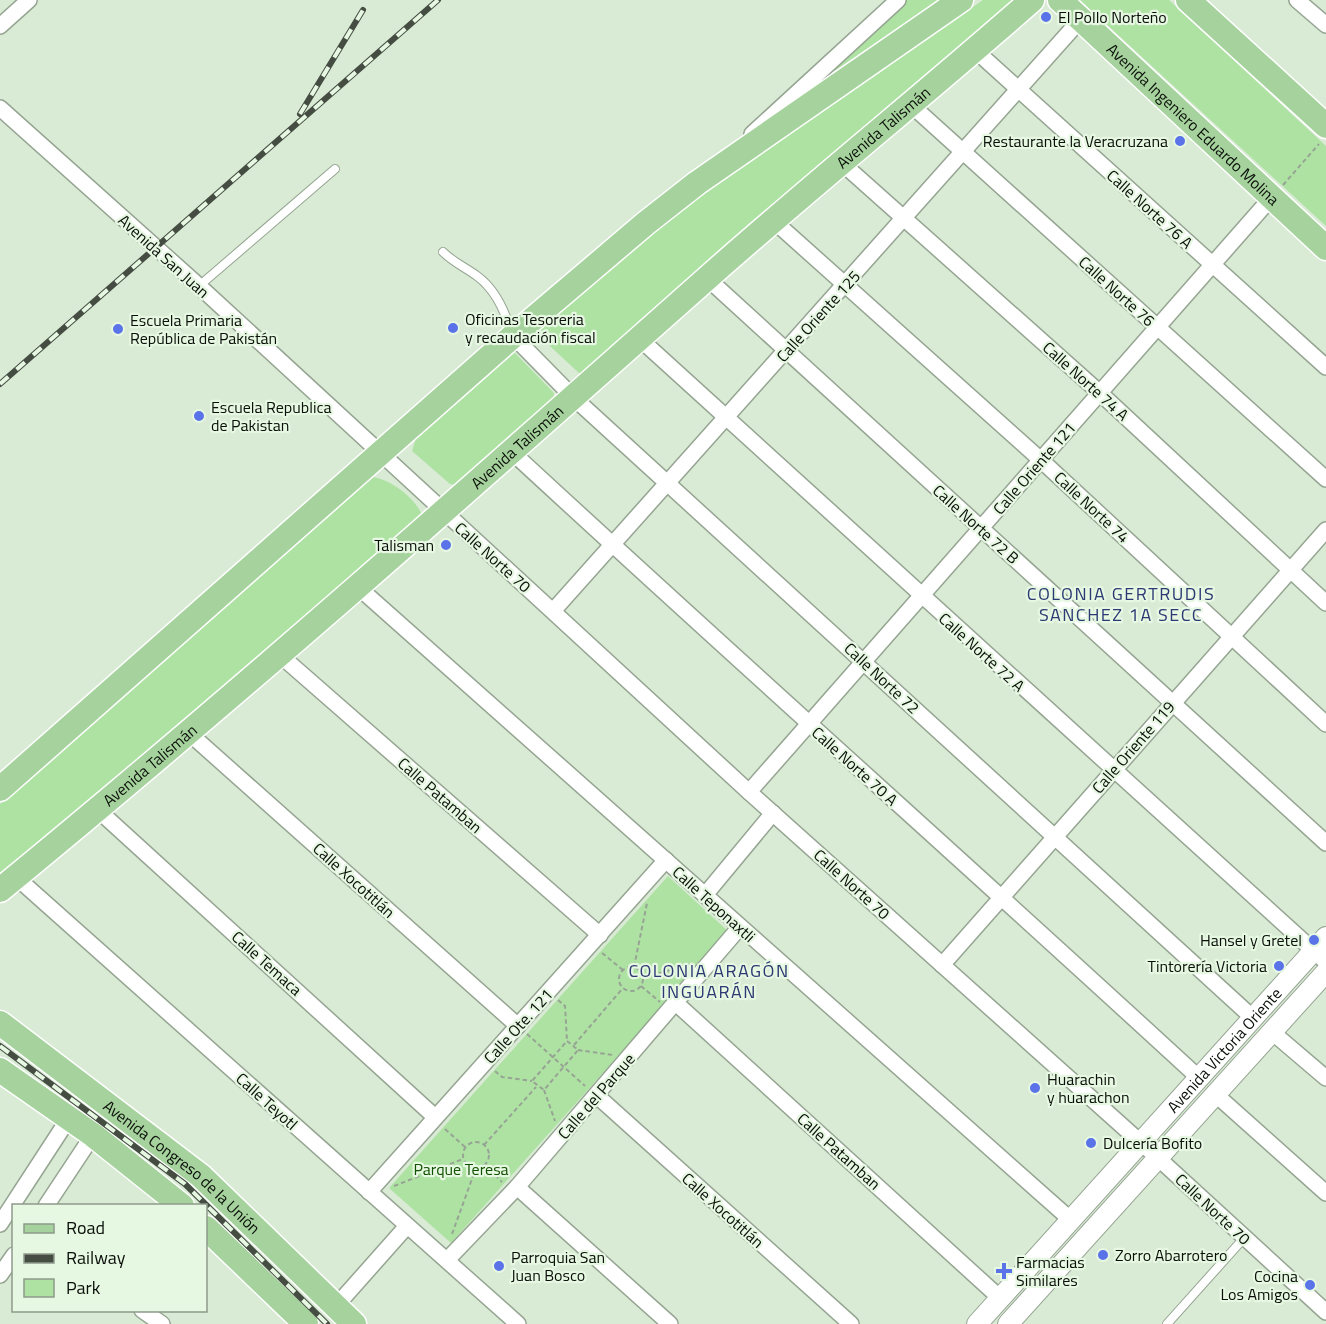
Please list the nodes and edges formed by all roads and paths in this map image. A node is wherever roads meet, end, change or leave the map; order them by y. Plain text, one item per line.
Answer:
1 (29, 0) edge
2 (898, 0) edge
3 (960, 0) edge
4 (1032, 0) edge
5 (1060, 0) edge
6 (1188, 0) edge
7 (1297, 0) edge
8 (1081, 19) junction
9 (1326, 25) edge
10 (0, 26) edge
11 (975, 50) junction
12 (1017, 90) junction
13 (909, 103) junction
14 (0, 108) edge
15 (1322, 135) edge
16 (964, 152) junction
17 (843, 164) junction
18 (335, 169) dead end
19 (697, 183) junction
20 (1271, 198) junction
21 (903, 219) junction
22 (775, 222) junction
23 (1326, 248) edge
24 (443, 252) dead end
25 (1213, 266) junction
26 (707, 278) junction
27 (845, 285) junction
28 (199, 286) junction
29 (1157, 328) junction
30 (513, 336) junction
31 (640, 339) junction
32 (786, 351) junction
33 (1326, 367) edge
34 (1100, 393) junction
35 (574, 398) junction
36 (726, 418) junction
37 (513, 453) junction
38 (380, 454) junction
39 (1042, 461) junction
40 (1326, 478) edge
41 (669, 483) junction
42 (443, 513) junction
43 (981, 528) junction
44 (1326, 530) edge
45 (613, 546) junction
46 (1290, 569) junction
47 (358, 587) junction
48 (920, 596) junction
49 (1326, 603) edge
50 (553, 611) junction
51 (1231, 636) junction
52 (280, 655) junction
53 (863, 661) junction
54 (1171, 703) junction
55 (808, 724) junction
56 (1326, 724) edge
57 (189, 733) junction
58 (1113, 771) junction
59 (2, 784) edge
60 (749, 792) junction
61 (98, 810) junction
62 (773, 813) junction
63 (1054, 838) junction
64 (1326, 843) edge
65 (666, 860) junction
66 (8, 884) edge
67 (705, 895) junction
68 (1002, 897) junction
69 (647, 903) dead end
70 (740, 927) junction
71 (599, 942) junction
72 (1322, 950) edge
73 (698, 962) dead end
74 (942, 965) junction
75 (634, 967) junction
76 (623, 970) junction
77 (1326, 972) edge
78 (644, 978) junction
79 (641, 986) junction
80 (623, 988) junction
81 (555, 998) dead end
82 (671, 1005) junction
83 (1253, 1018) junction
84 (0, 1023) edge
85 (518, 1026) junction
86 (1272, 1032) junction
87 (567, 1041) junction
88 (574, 1045) junction
89 (578, 1050) junction
90 (618, 1058) dead end
91 (491, 1068) dead end
92 (0, 1070) edge
93 (1199, 1078) junction
94 (1326, 1078) edge
95 (532, 1081) junction
96 (536, 1087) junction
97 (544, 1090) junction
98 (1214, 1093) junction
99 (596, 1095) junction
100 (69, 1118) junction
101 (438, 1121) junction
102 (559, 1124) dead end
103 (93, 1135) junction
104 (1140, 1141) junction
105 (484, 1145) junction
106 (465, 1147) junction
107 (1158, 1158) junction
108 (463, 1159) junction
109 (484, 1166) junction
110 (476, 1168) junction
111 (511, 1186) junction
112 (390, 1187) dead end
113 (369, 1192) junction
114 (1326, 1193) edge
115 (47, 1204) edge
116 (179, 1204) edge
117 (1, 1219) edge
118 (1071, 1220) junction
119 (407, 1226) junction
120 (207, 1229) edge
121 (1244, 1239) junction
122 (449, 1241) dead end
123 (12, 1258) edge
124 (447, 1260) junction
125 (0, 1275) edge
126 (1000, 1298) junction
127 (336, 1306) junction
128 (144, 1312) edge
129 (1326, 1312) edge
130 (162, 1324) edge
131 (306, 1324) edge
132 (354, 1324) edge
133 (518, 1324) edge
134 (670, 1324) edge
135 (851, 1324) edge
136 (977, 1324) edge
137 (1008, 1324) edge
138 (1167, 1324) edge

1 - 10 street
2 - 19 street
3 - 19 main road
4 - 11 main road, Avenida Talismán
5 - 8 main road, Avenida Ingeniero Eduardo Molina
6 - 15 main road
7 - 9 street
8 - 12 street, Calle Oriente 125
8 - 20 main road, Avenida Ingeniero Eduardo Molina
11 - 12 street, Calle Norte 76 A
11 - 13 main road, Avenida Talismán
12 - 16 street, Calle Oriente 125
12 - 25 street, Calle Norte 76 A
13 - 16 street, Calle Norte 76
13 - 17 main road, Avenida Talismán
14 - 28 street, Avenida San Juan
15 - 20 path
16 - 21 street, Calle Oriente 125
16 - 29 street, Calle Norte 76
17 - 21 street, Calle Norte 74 A
17 - 22 main road, Avenida Talismán
18 - 28 lane
19 - 30 main road
20 - 23 main road, Avenida Ingeniero Eduardo Molina
20 - 25 street, Calle Oriente 121
21 - 27 street, Calle Oriente 125
21 - 34 street, Calle Norte 74 A
22 - 26 main road, Avenida Talismán
22 - 27 street, Calle Norte 74
24 - 30 lane
25 - 29 street, Calle Oriente 121
25 - 33 street, Calle Norte 76 A
26 - 31 main road, Avenida Talismán
26 - 32 street, Calle Norte 72 B
27 - 32 street, Calle Oriente 125
27 - 39 street, Calle Norte 74
28 - 38 street, Avenida San Juan
29 - 34 street, Calle Oriente 121
29 - 40 street, Calle Norte 76
30 - 35 street, Calle Norte 72
30 - 38 main road
31 - 35 main road, Avenida Talismán
31 - 36 street, Calle Norte 72 A
32 - 36 street, Calle Oriente 125
32 - 43 street, Calle Norte 72 B
34 - 39 street, Calle Oriente 121
34 - 46 street, Calle Norte 74 A
35 - 37 main road, Avenida Talismán
35 - 41 street, Calle Norte 72
36 - 41 street, Calle Oriente 125
36 - 48 street, Calle Norte 72 A
37 - 42 main road, Avenida Talismán
37 - 45 street, Calle Norte 70 A
38 - 42 street, Calle Norte 70
38 - 59 main road
39 - 43 street, Calle Oriente 121
39 - 51 street, Calle Norte 74
41 - 45 street, Calle Oriente 125
41 - 53 street, Calle Norte 72
42 - 47 main road, Avenida Talismán
42 - 50 street, Calle Norte 70
43 - 48 street, Calle Oriente 121
43 - 54 street, Calle Norte 72 B
44 - 46 street, Calle Oriente 119
45 - 50 street, Calle Oriente 125
45 - 55 street, Calle Norte 70 A
46 - 49 street, Calle Norte 74 A
46 - 51 street, Calle Oriente 119
47 - 52 main road, Avenida Talismán
47 - 65 street, Calle Teponaxtli
48 - 53 street, Calle Oriente 121
48 - 58 street, Calle Norte 72 A
50 - 60 street, Calle Norte 70
51 - 54 street, Calle Oriente 119
51 - 56 street, Calle Norte 74
52 - 57 main road, Avenida Talismán
52 - 71 street, Calle Patamban
53 - 55 street, Calle Oriente 121
53 - 63 street, Calle Norte 72
54 - 58 street, Calle Oriente 119
54 - 64 street, Calle Norte 72 B
55 - 60 street, Calle Oriente 121
55 - 68 street, Calle Norte 70 A
57 - 61 main road, Avenida Talismán
57 - 85 street, Calle Xocotitlán
58 - 63 street, Calle Oriente 119
58 - 72 street, Calle Norte 72 A
60 - 62 street, Calle Norte 70
61 - 66 main road, Avenida Talismán
61 - 101 street, Calle Temaca
62 - 67 street
62 - 74 street, Calle Norte 70
63 - 68 street, Calle Oriente 119
63 - 83 street, Calle Norte 72
65 - 67 street, Calle Teponaxtli
65 - 71 street, Calle Ote. 121
66 - 113 street, Calle Teyotl
67 - 70 street, Calle Teponaxtli
68 - 74 street, Calle Oriente 119
68 - 93 street, Calle Norte 70 A
69 - 75 path
70 - 82 street, Calle del Parque
70 - 118 street, Calle Teponaxtli
71 - 76 path
71 - 85 street, Calle Ote. 121
72 - 83 street, Avenida Victoria Oriente
73 - 78 path
74 - 104 street, Calle Norte 70
75 - 76 path
75 - 78 path
76 - 80 path
77 - 86 street, Avenida Victoria Oriente
78 - 79 path
79 - 80 path
79 - 82 path
80 - 88 path
81 - 87 path
82 - 99 street, Calle del Parque
82 - 126 street, Calle Patamban
83 - 93 street, Avenida Victoria Oriente
84 - 127 main road, Avenida Congreso de la Unión
85 - 99 path
85 - 101 street, Calle Ote. 121
86 - 94 street
86 - 98 street, Avenida Victoria Oriente
87 - 88 path
87 - 95 path
88 - 89 path
89 - 90 path
89 - 97 path
91 - 95 path
92 - 100 main road, Avenida Congreso de la Unión
93 - 104 street, Avenida Victoria Oriente
95 - 96 path
96 - 97 path
96 - 105 path
97 - 102 path
98 - 107 street, Avenida Victoria Oriente
98 - 114 street
99 - 111 street, Calle del Parque
99 - 135 street, Calle Xocotitlán
100 - 103 main road, Avenida Congreso de la Unión
100 - 117 street
101 - 106 path
101 - 113 street, Calle Ote. 121
103 - 115 street
103 - 116 main road, Avenida Congreso de la Unión
104 - 107 street, Calle Norte 70
104 - 118 street, Avenida Victoria Oriente
105 - 106 path
105 - 109 path
106 - 108 path
107 - 121 street, Calle Norte 70
107 - 137 street, Avenida Victoria Oriente
108 - 110 path
108 - 112 path
109 - 110 path
109 - 111 path
110 - 122 path
111 - 124 street, Calle del Parque
111 - 134 street
113 - 119 street, Calle Teyotl
118 - 126 street, Avenida Victoria Oriente
119 - 124 street, Calle Teyotl
119 - 127 street
120 - 131 main road, Avenida Congreso de la Unión
121 - 129 street, Calle Norte 70
121 - 138 lane
123 - 125 street
124 - 133 street, Calle Teyotl
126 - 136 street, Avenida Victoria Oriente
127 - 132 main road, Avenida Congreso de la Unión
128 - 130 street

